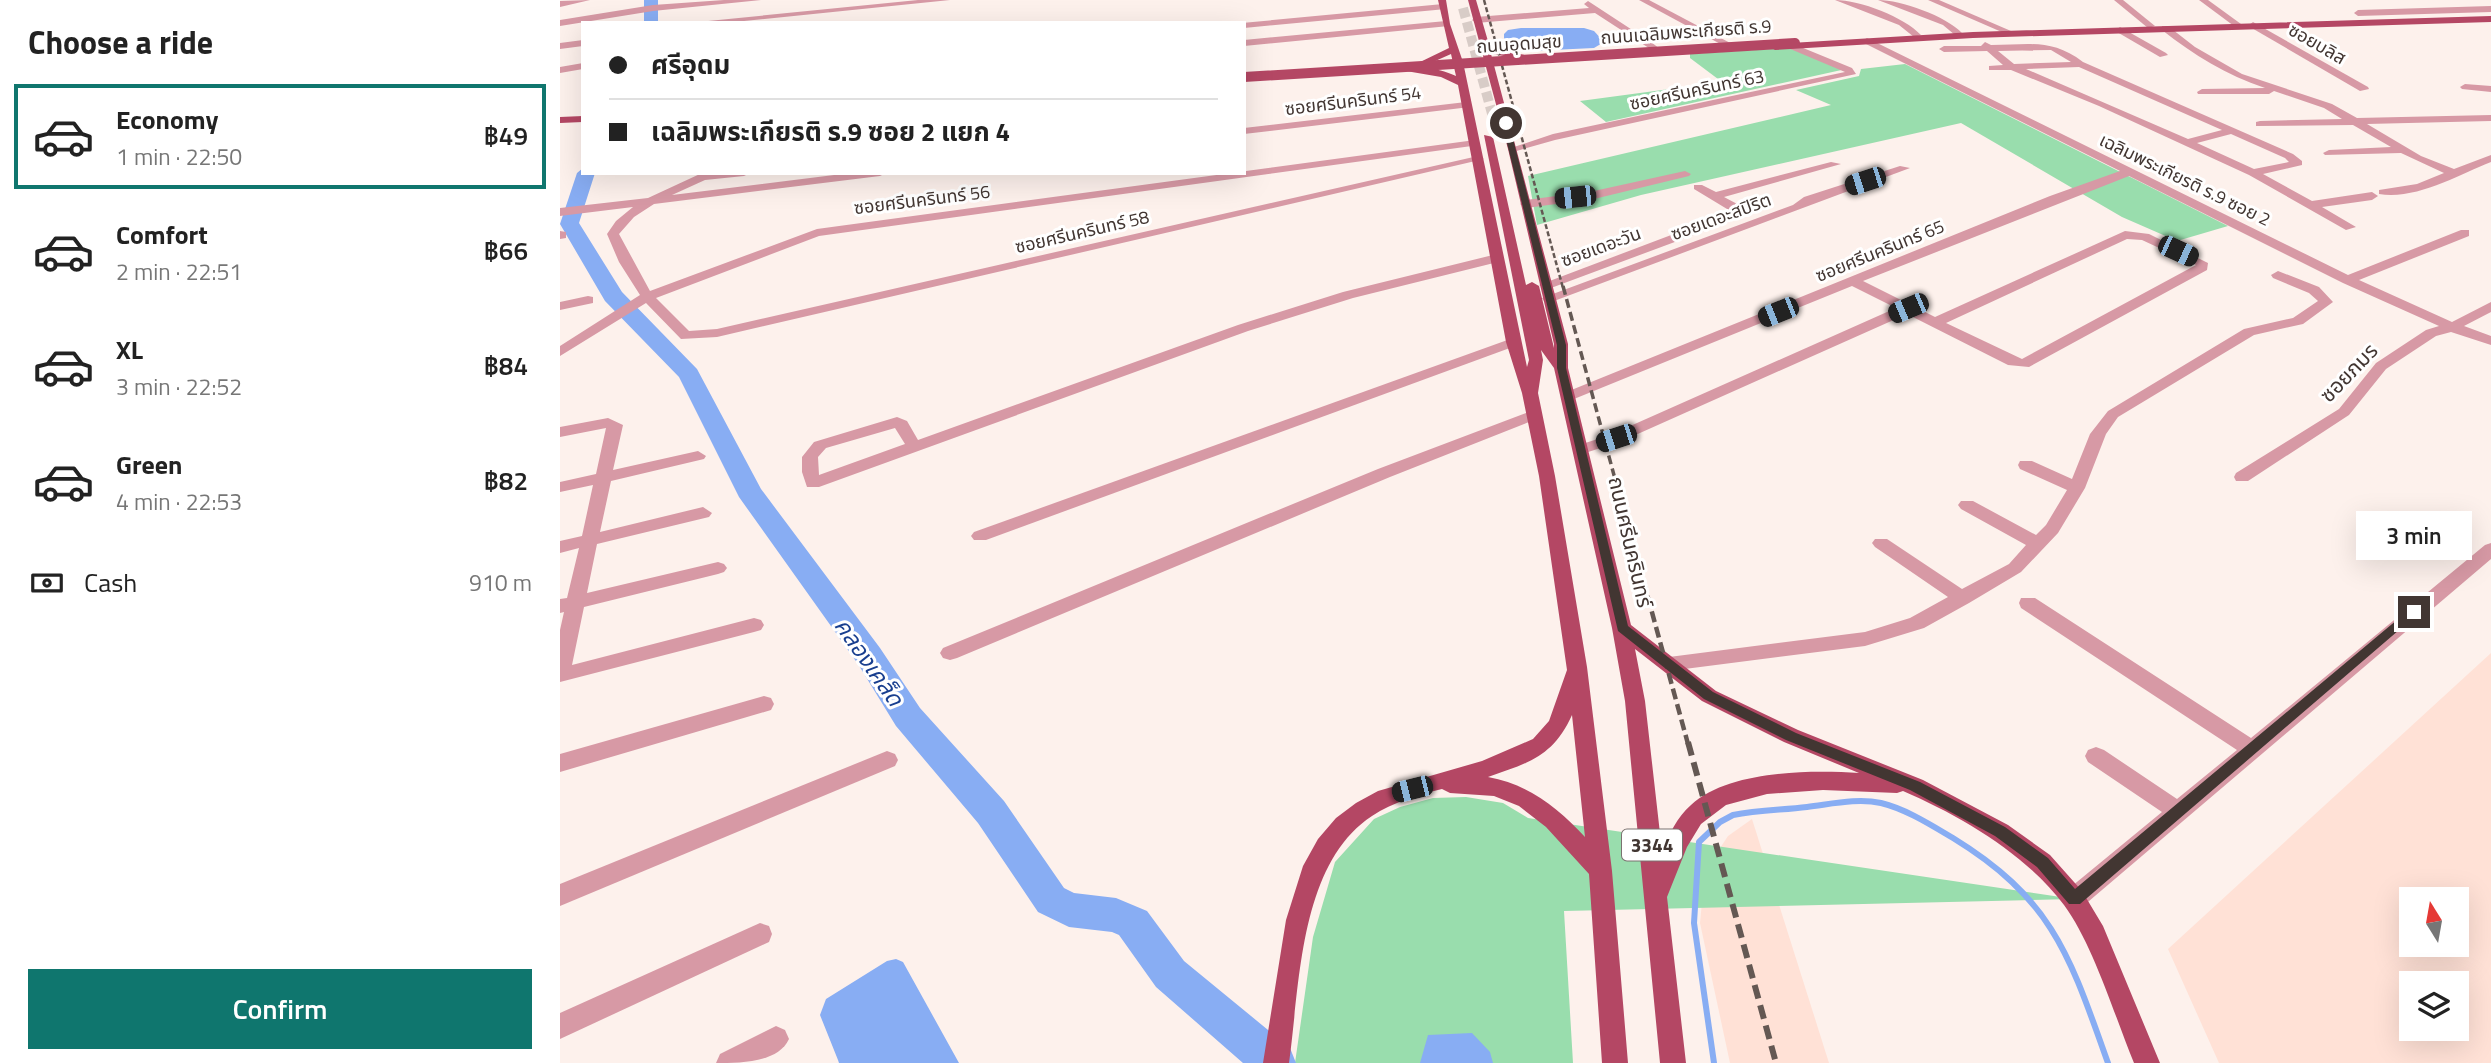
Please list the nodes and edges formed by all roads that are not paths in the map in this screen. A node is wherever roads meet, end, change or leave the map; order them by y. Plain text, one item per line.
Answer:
1 (586, 0) edge
2 (670, 0) edge
3 (757, 0) edge
4 (946, 0) edge
5 (1472, 0) edge
6 (1583, 0) edge
7 (1643, 0) edge
8 (1839, 0) edge
9 (1882, 0) edge
10 (1932, 0) edge
11 (2118, 0) edge
12 (2203, 0) edge
13 (2485, 0) edge
14 (2354, 1) edge
15 (2491, 2) edge
16 (560, 4) edge
17 (1443, 4) edge
18 (653, 8) junction
19 (2491, 9) edge
20 (1598, 10) junction
21 (1394, 11) junction
22 (835, 14) junction
23 (817, 17) dead end
24 (2356, 17) junction
25 (2491, 17) edge
26 (724, 21) edge
27 (2312, 22) junction
28 (560, 23) edge
29 (1477, 24) junction
30 (2237, 24) junction
31 (2257, 24) junction
32 (1246, 25) edge
33 (1447, 27) junction
34 (1400, 28) junction
35 (2157, 28) junction
36 (2007, 30) junction
37 (2073, 30) junction
38 (2120, 30) junction
39 (2036, 31) junction
40 (1958, 33) junction
41 (1917, 35) junction
42 (1976, 35) junction
43 (1687, 36) dead end
44 (1887, 36) junction
45 (1641, 40) junction
46 (1831, 41) junction
47 (1867, 41) junction
48 (581, 43) edge
49 (1246, 43) edge
50 (1729, 45) junction
51 (1793, 45) junction
52 (560, 46) edge
53 (1992, 48) junction
54 (1454, 49) junction
55 (1655, 49) junction
56 (1944, 49) dead end
57 (2163, 55) dead end
58 (1563, 58) junction
59 (1527, 60) junction
60 (1488, 63) junction
61 (1421, 64) junction
62 (2080, 64) junction
63 (1459, 65) junction
64 (581, 66) edge
65 (1992, 68) dead end
66 (2016, 68) junction
67 (560, 70) edge
68 (1411, 71) junction
69 (1336, 72) junction
70 (1246, 78) edge
71 (1246, 78) edge
72 (1462, 83) junction
73 (2465, 88) dead end
74 (2364, 89) dead end
75 (2491, 89) edge
76 (2280, 90) junction
77 (2202, 92) dead end
78 (2147, 93) junction
79 (1492, 102) junction
80 (2103, 104) junction
81 (1467, 107) junction
82 (2491, 118) edge
83 (2356, 122) junction
84 (2260, 124) dead end
85 (1246, 131) edge
86 (2232, 131) junction
87 (2185, 143) junction
88 (1493, 144) junction
89 (2403, 150) junction
90 (2329, 153) dead end
91 (2491, 158) edge
92 (1835, 164) dead end
93 (1904, 168) dead end
94 (2128, 172) junction
95 (2253, 173) junction
96 (1685, 174) dead end
97 (2457, 174) junction
98 (707, 175) edge
99 (863, 175) edge
100 (1787, 177) junction
101 (1698, 187) dead end
102 (1715, 196) junction
103 (655, 199) junction
104 (1526, 204) junction
105 (1729, 204) junction
106 (2310, 205) junction
107 (564, 211) edge
108 (2350, 227) dead end
109 (2465, 233) dead end
110 (1497, 258) junction
111 (2278, 275) dead end
112 (2348, 280) junction
113 (1853, 282) junction
114 (1548, 291) junction
115 (642, 299) junction
116 (588, 300) dead end
117 (560, 306) edge
118 (2491, 306) edge
119 (1908, 308) junction
120 (1936, 322) junction
121 (2452, 327) junction
122 (2491, 341) edge
123 (1513, 342) junction
124 (560, 352) edge
125 (1561, 368) junction
126 (1530, 393) junction
127 (1569, 396) junction
128 (1534, 415) junction
129 (560, 432) edge
130 (914, 447) junction
131 (1581, 449) junction
132 (698, 456) dead end
133 (2026, 465) dead end
134 (2242, 477) dead end
135 (601, 478) junction
136 (560, 487) edge
137 (2077, 488) junction
138 (1967, 505) dead end
139 (703, 513) dead end
140 (980, 536) dead end
141 (589, 540) junction
142 (1881, 543) dead end
143 (2038, 544) junction
144 (560, 547) edge
145 (2491, 548) edge
146 (718, 568) dead end
147 (1962, 598) junction
148 (2028, 603) dead end
149 (569, 604) edge
150 (754, 625) dead end
151 (1622, 628) junction
152 (950, 653) dead end
153 (1669, 664) junction
154 (1577, 667) junction
155 (560, 674) edge
156 (764, 704) dead end
157 (2252, 749) junction
158 (2096, 756) dead end
159 (887, 760) dead end
160 (560, 763) edge
161 (1436, 783) junction
162 (1915, 786) junction
163 (2179, 812) junction
164 (1600, 871) junction
165 (1657, 894) junction
166 (560, 895) edge
167 (2074, 899) junction
168 (760, 934) dead end
169 (560, 1026) edge
170 (776, 1039) dead end
171 (729, 1063) edge
172 (1276, 1063) edge
173 (1615, 1063) edge
174 (1673, 1063) edge
175 (2147, 1063) edge

1 - 16 street
2 - 18 street
3 - 18 street
4 - 22 street
5 - 29 main road, ถนนศรีนครินทร์
6 - 20 street
7 - 50 street
8 - 41 street
9 - 40 street
10 - 36 street
11 - 35 street
12 - 30 street
13 - 15 street
14 - 24 street
17 - 21 street
17 - 33 main road, ถนนศรีนครินทร์
18 - 28 street
19 - 24 street
20 - 29 street
20 - 45 street
21 - 32 street
21 - 34 street
22 - 23 street
22 - 26 street
24 - 25 main road, ถนนเฉลิมพระเกียรติ ร.9
24 - 27 main road, ถนนเฉลิมพระเกียรติ ร.9
25 - 27 main road, ถนนเฉลิมพระเกียรติ ร.9
27 - 31 main road, ถนนเฉลิมพระเกียรติ ร.9
29 - 33 main road
29 - 60 main road, ถนนศรีนครินทร์
30 - 31 main road, ถนนเฉลิมพระเกียรติ ร.9
30 - 35 main road, ถนนเฉลิมพระเกียรติ ร.9
31 - 35 main road, ถนนเฉลิมพระเกียรติ ร.9
31 - 74 street, ซอยบลิส
33 - 34 street
33 - 54 main road, ถนนศรีนครินทร์
34 - 49 street
35 - 37 main road, ถนนเฉลิมพระเกียรติ ร.9
35 - 38 main road, ถนนเฉลิมพระเกียรติ ร.9
35 - 76 street
36 - 39 main road, ถนนเฉลิมพระเกียรติ ร.9
36 - 40 main road, ถนนเฉลิมพระเกียรติ ร.9
37 - 38 main road, ถนนเฉลิมพระเกียรติ ร.9
37 - 39 main road, ถนนเฉลิมพระเกียรติ ร.9
38 - 57 street
39 - 42 main road, ถนนเฉลิมพระเกียรติ ร.9
40 - 41 main road, ถนนเฉลิมพระเกียรติ ร.9
41 - 44 main road, ถนนเฉลิมพระเกียรติ ร.9
42 - 47 main road, ถนนเฉลิมพระเกียรติ ร.9
42 - 53 street
43 - 45 street
44 - 46 main road, ถนนเฉลิมพระเกียรติ ร.9
44 - 50 main road, ถนนเฉลิมพระเกียรติ ร.9
45 - 55 street
46 - 47 main road, ถนนเฉลิมพระเกียรติ ร.9
46 - 51 main road, ถนนเฉลิมพระเกียรติ ร.9
47 - 51 main road, ถนนเฉลิมพระเกียรติ ร.9
47 - 94 street, เฉลิมพระเกียรติ ร.9 ซอย 2
48 - 52 street
50 - 55 main road, ถนนเฉลิมพระเกียรติ ร.9
51 - 58 main road, ถนนเฉลิมพระเกียรติ ร.9
51 - 70 main road, ถนนอุดมสุข, bridge
51 - 88 street, ซอยศรีนครินทร์ 63
53 - 56 street
53 - 62 street
53 - 66 street
54 - 61 main road
54 - 63 main road, ถนนศรีนครินทร์
55 - 58 main road, ถนนเฉลิมพระเกียรติ ร.9
58 - 59 main road, ถนนเฉลิมพระเกียรติ ร.9
59 - 60 main road, ถนนเฉลิมพระเกียรติ ร.9
59 - 60 main road
60 - 63 main road, ถนนอุดมสุข
60 - 79 main road, ถนนศรีนครินทร์
61 - 63 main road, ถนนอุดมสุข
61 - 69 main road, ถนนอุดมสุข
62 - 66 street
62 - 78 street
63 - 68 main road, ถนนอุดมสุข
63 - 72 main road, ถนนศรีนครินทร์
64 - 67 street
65 - 66 street
66 - 80 street
68 - 69 main road, ถนนอุดมสุข
68 - 72 main road
69 - 71 main road, ถนนอุดมสุข
72 - 81 main road, ถนนศรีนครินทร์
73 - 75 street
76 - 77 street
76 - 83 street
78 - 80 street
78 - 86 street
79 - 81 main road
79 - 88 main road, ถนนศรีนครินทร์ / 3344
80 - 87 street
81 - 85 street, ซอยศรีนครินทร์ 54
81 - 88 main road, ถนนศรีนครินทร์ / 3344
82 - 83 street
83 - 84 street
83 - 89 street
86 - 87 street
86 - 95 street
87 - 95 street
88 - 104 main road, ถนนศรีนครินทร์ / 3344
88 - 110 main road, ถนนศรีนครินทร์ / 3344
88 - 115 street, ซอยศรีนครินทร์ 56
88 - 115 street, ซอยศรีนครินทร์ 58
88 - 125 main road, ถนนศรีนครินทร์ / 3344
88 - 126 main road, ถนนศรีนครินทร์ / 3344
89 - 90 street
89 - 97 street
91 - 97 street
92 - 100 street
93 - 114 street, ซอยเดอะสปิริต
94 - 112 street, เฉลิมพระเกียรติ ร.9 ซอย 2
94 - 113 street, ซอยศรีนครินทร์ 65
95 - 106 street
96 - 104 street
97 - 106 street
98 - 103 street
99 - 103 street
100 - 102 street
100 - 105 street
101 - 102 street
102 - 105 street
103 - 107 street
103 - 115 street
104 - 114 main road, ถนนศรีนครินทร์ / 3344
105 - 114 street, ซอยเดอะวัน
106 - 108 street
109 - 112 street
110 - 123 main road, ถนนศรีนครินทร์ / 3344
110 - 130 street
111 - 137 street
112 - 121 street, เฉลิมพระเกียรติ ร.9 ซอย 2
113 - 119 street
113 - 127 street, ซอยศรีนครินทร์ 65
114 - 125 main road, ถนนศรีนครินทร์ / 3344
115 - 124 street, ซอยศรีนครินทร์ 56
116 - 117 street
118 - 121 street, ซอยภมร
119 - 120 street
119 - 131 street
120 - 120 street
121 - 122 street, เฉลิมพระเกียรติ ร.9 ซอย 2
121 - 134 street, ซอยภมร
123 - 126 main road, ถนนศรีนครินทร์ / 3344
123 - 140 street
125 - 127 main road, ถนนศรีนครินทร์ / 3344
126 - 128 main road, ถนนศรีนครินทร์ / 3344
127 - 131 main road, ถนนศรีนครินทร์ / 3344
128 - 152 street
128 - 154 main road, ถนนศรีนครินทร์ / 3344
129 - 135 street
130 - 130 street
131 - 151 main road, ถนนศรีนครินทร์ / 3344
132 - 135 street
133 - 137 street
135 - 136 street
135 - 141 street
137 - 143 street
138 - 143 street
139 - 141 street
141 - 144 street
141 - 149 street
142 - 147 street
143 - 147 street
145 - 157 street
146 - 149 street
147 - 153 street
148 - 157 street
149 - 155 street
150 - 155 street
151 - 153 main road
151 - 165 main road, ถนนศรีนครินทร์ / 3344
153 - 162 main road
154 - 161 main road
154 - 164 main road, ถนนศรีนครินทร์ / 3344
156 - 160 street
157 - 163 street
158 - 163 street
159 - 166 street
161 - 164 main road
161 - 172 main road
162 - 165 main road
162 - 167 main road
163 - 167 street
164 - 173 main road, ถนนศรีนครินทร์ / 3344
165 - 174 main road, ถนนศรีนครินทร์ / 3344
167 - 175 main road
168 - 169 street
170 - 171 street

